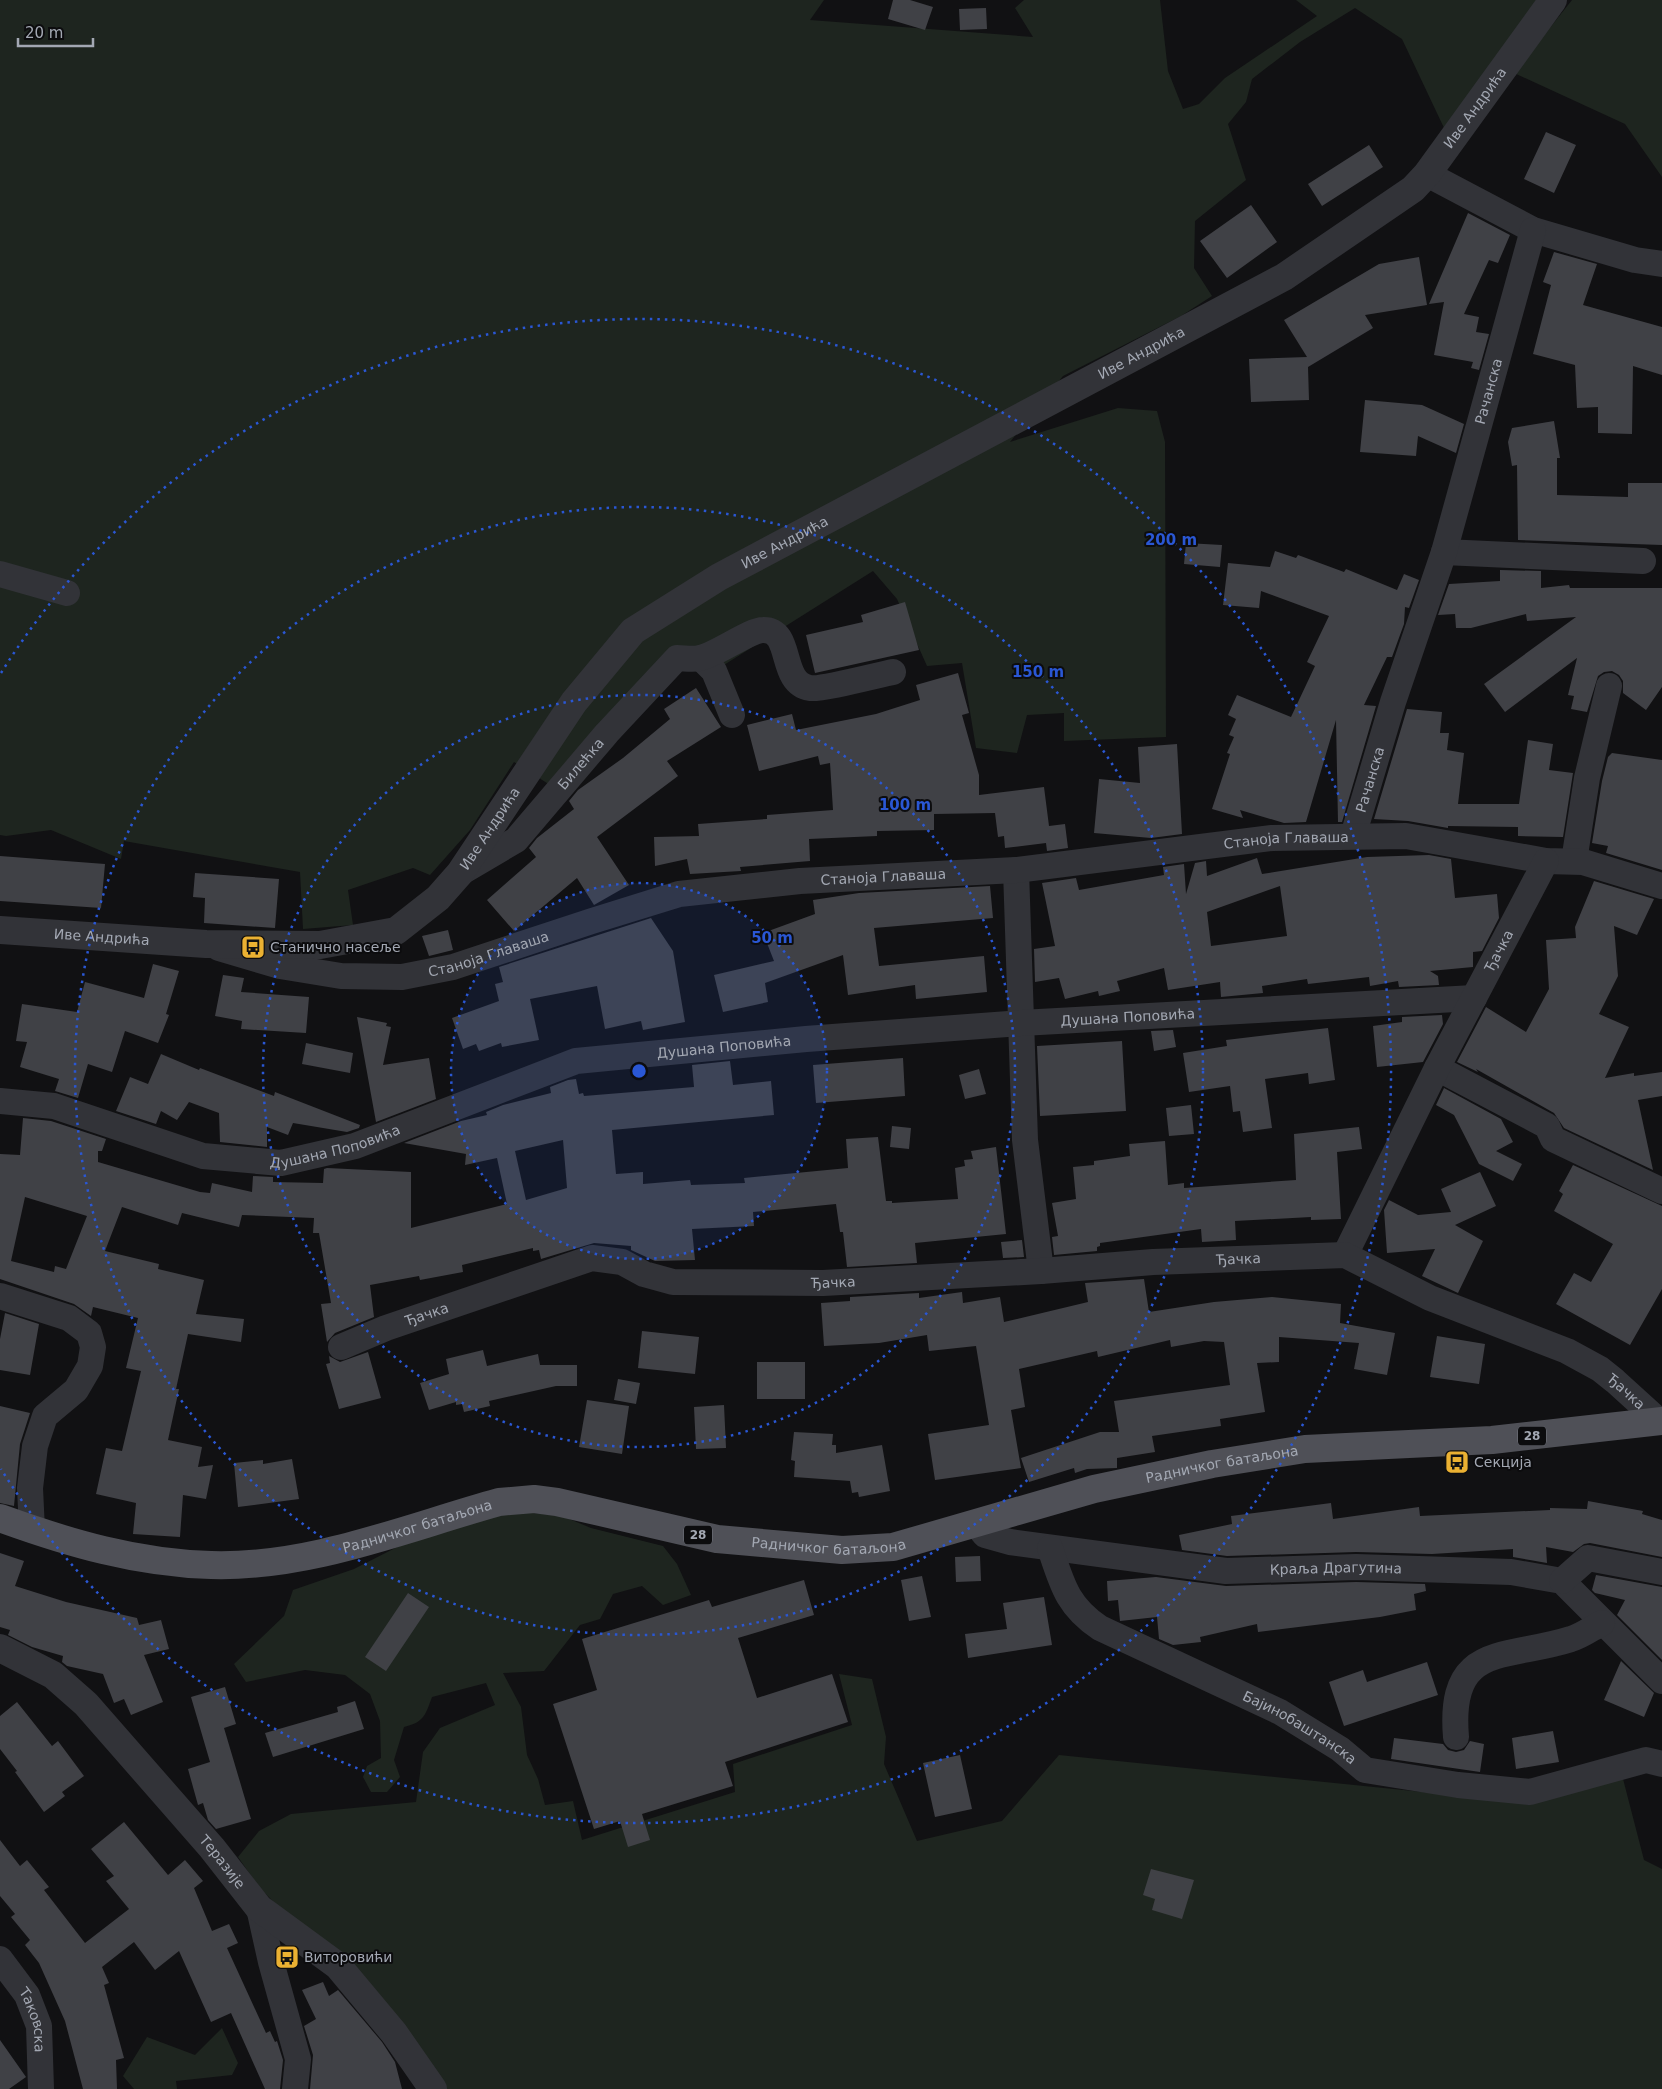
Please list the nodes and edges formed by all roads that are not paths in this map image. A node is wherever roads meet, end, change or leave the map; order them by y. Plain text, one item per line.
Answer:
1 (1552, 0) edge
2 (1427, 174) junction
3 (1533, 230) junction
4 (1662, 264) edge
5 (1444, 552) junction
6 (1642, 561) dead end
7 (0, 574) edge
8 (68, 593) dead end
9 (701, 658) junction
10 (893, 672) dead end
11 (1609, 686) dead end
12 (732, 715) dead end
13 (1353, 836) junction
14 (1546, 860) junction
15 (1574, 861) junction
16 (1016, 870) junction
17 (460, 873) junction
18 (1662, 886) edge
19 (0, 930) edge
20 (206, 944) junction
21 (1474, 998) junction
22 (1021, 1023) junction
23 (1437, 1068) junction
24 (0, 1101) edge
25 (1662, 1191) edge
26 (1345, 1254) junction
27 (1040, 1271) junction
28 (0, 1296) edge
29 (341, 1347) dead end
30 (1661, 1421) edge
31 (0, 1518) edge
32 (976, 1524) junction
33 (32, 1530) junction
34 (1050, 1548) junction
35 (1662, 1572) edge
36 (1562, 1582) junction
37 (1602, 1623) junction
38 (0, 1648) edge
39 (1662, 1681) edge
40 (1456, 1737) dead end
41 (1662, 1764) edge
42 (259, 1908) junction
43 (0, 1959) edge
44 (41, 2089) edge
45 (295, 2089) edge
46 (433, 2089) edge

1 - 2 street, Иве Андрића
2 - 3 street
2 - 17 street, Иве Андрића
3 - 4 street
3 - 5 street, Рачанска
5 - 6 street
5 - 13 street, Рачанска
7 - 8 street
9 - 10 street, Билећка
9 - 12 street
9 - 17 street, Билећка
11 - 15 street
13 - 14 street, Станоја Главаша
13 - 16 street, Станоја Главаша
14 - 15 street, Станоја Главаша
14 - 21 street, Ђачка
15 - 18 street, Станоја Главаша
16 - 20 street, Станоја Главаша
16 - 22 street
17 - 20 street, Иве Андрића
19 - 20 street, Иве Андрића
21 - 22 street, Душана Поповића
21 - 23 street, Ђачка
22 - 24 street, Душана Поповића
22 - 27 street
23 - 25 street
23 - 26 street, Ђачка
26 - 27 street, Ђачка
26 - 30 street, Ђачка
27 - 29 street, Ђачка
28 - 33 street
30 - 32 main road, Радничког батаљона / 28
31 - 33 main road, Радничког батаљона / 28
32 - 33 main road, Радничког батаљона / 28
32 - 34 street, Краља Драгутина
34 - 36 street, Краља Драгутина
34 - 41 street, Бајинобаштанска
35 - 36 street
36 - 37 street
37 - 39 street
37 - 40 street
38 - 42 street, Теразије
42 - 45 street
42 - 46 street, Теразије
43 - 44 street, Таковска

